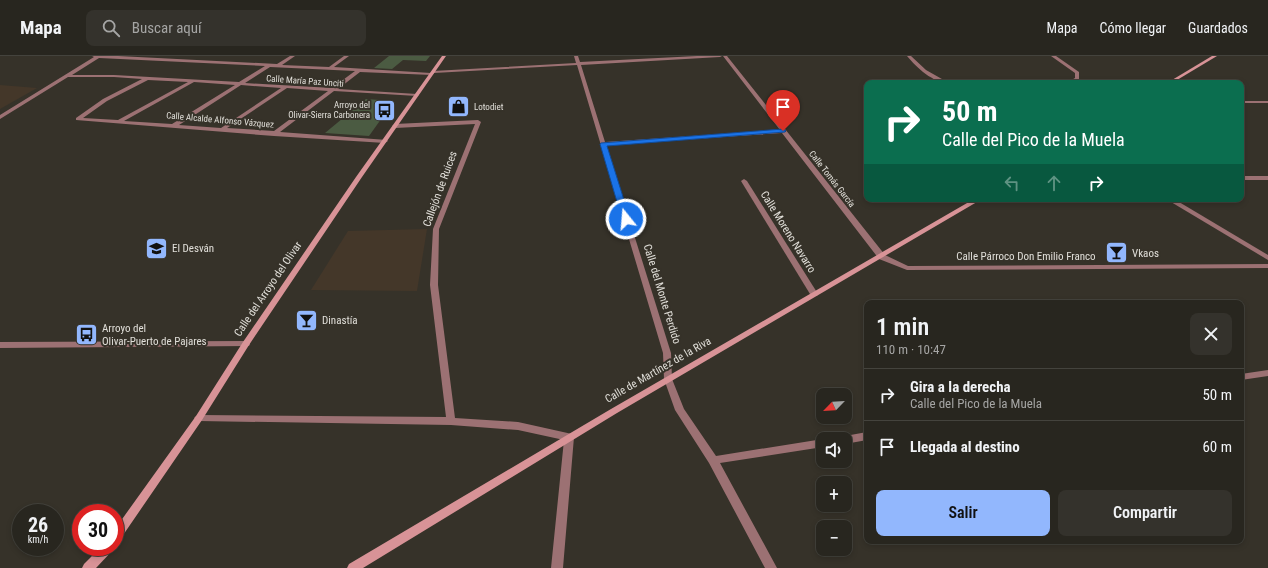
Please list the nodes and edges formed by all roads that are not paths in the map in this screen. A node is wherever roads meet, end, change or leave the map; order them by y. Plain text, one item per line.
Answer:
1 (94, 56) edge
2 (100, 56) edge
3 (293, 56) edge
4 (347, 56) edge
5 (444, 56) edge
6 (576, 56) edge
7 (720, 56) edge
8 (725, 56) edge
9 (909, 56) edge
10 (1053, 56) edge
11 (1215, 56) edge
12 (235, 59) dead end
13 (229, 63) junction
14 (578, 64) junction
15 (270, 65) junction
16 (277, 66) junction
17 (329, 69) junction
18 (358, 71) junction
19 (432, 73) junction
20 (66, 76) junction
21 (146, 79) junction
22 (941, 80) edge
23 (1075, 80) edge
24 (1174, 80) edge
25 (193, 81) junction
26 (241, 84) junction
27 (286, 87) junction
28 (331, 90) junction
29 (416, 95) junction
30 (1244, 102) edge
31 (1268, 102) edge
32 (0, 117) edge
33 (78, 119) joint
34 (120, 121) junction
35 (173, 126) junction
36 (395, 126) junction
37 (222, 129) junction
38 (783, 131) junction
39 (274, 134) junction
40 (385, 141) junction
41 (603, 144) junction
42 (1244, 178) edge
43 (1268, 178) edge
44 (744, 181) dead end
45 (974, 202) edge
46 (1175, 202) edge
47 (882, 257) junction
48 (1268, 258) edge
49 (1268, 266) edge
50 (814, 294) junction
51 (246, 344) junction
52 (0, 345) edge
53 (1268, 373) edge
54 (1244, 377) edge
55 (668, 379) junction
56 (199, 418) junction
57 (451, 421) junction
58 (569, 437) junction
59 (864, 437) edge
60 (852, 439) edge
61 (816, 444) edge
62 (713, 460) junction
63 (124, 525) edge
64 (99, 556) edge
65 (88, 568) edge
66 (353, 568) edge
67 (557, 568) edge
68 (772, 568) edge

1 - 2 street
2 - 13 street
2 - 20 street
3 - 16 street
4 - 17 street
5 - 19 street, Calle del Arroyo del Olivar
6 - 14 street, Calle del Monte Perdido
7 - 14 street
8 - 38 street, Calle Tomás García
9 - 22 street
10 - 23 street
11 - 24 street
12 - 13 street
13 - 15 street
14 - 19 street
14 - 41 street, Calle del Monte Perdido
15 - 16 street
15 - 26 street
16 - 17 street
17 - 18 street
18 - 19 street
18 - 28 street
19 - 29 street, Calle del Arroyo del Olivar
20 - 21 street, Calle María Paz Unciti
20 - 32 street
21 - 25 street, Calle María Paz Unciti
21 - 33 street, Calle María Paz Unciti
25 - 26 street, Calle María Paz Unciti
25 - 34 street
26 - 27 street, Calle María Paz Unciti
26 - 35 street
27 - 28 street, Calle María Paz Unciti
27 - 37 street
28 - 29 street, Calle María Paz Unciti
28 - 39 street
29 - 36 street, Calle del Arroyo del Olivar
30 - 31 street
33 - 34 street, Calle Alcalde Alfonso Vázquez
34 - 35 street, Calle Alcalde Alfonso Vázquez
35 - 37 street, Calle Alcalde Alfonso Vázquez
36 - 40 street, Calle del Arroyo del Olivar
36 - 57 street, Callejón de Ruices
37 - 39 street, Calle Alcalde Alfonso Vázquez
38 - 41 street
38 - 47 street, Calle Tomás García
39 - 40 street, Calle Alcalde Alfonso Vázquez
40 - 51 street, Calle del Arroyo del Olivar
41 - 55 street, Calle del Monte Perdido
42 - 43 street
44 - 50 street, Calle Moreno Navarro
45 - 47 street, Calle de Martínez de la Riva
46 - 48 street
47 - 49 street, Calle Párroco Don Emilio Franco
47 - 50 street, Calle de Martínez de la Riva
50 - 55 street, Calle de Martínez de la Riva
51 - 52 street
51 - 56 street, Calle del Arroyo del Olivar
53 - 54 street
55 - 58 street, Calle de Martínez de la Riva
55 - 62 street, Calle del Monte Perdido
56 - 57 street
56 - 63 street, Calle del Arroyo del Olivar
57 - 58 street
58 - 66 street, Calle de Martínez de la Riva
58 - 67 street
59 - 60 street
61 - 62 street
62 - 68 street, Calle del Monte Perdido
64 - 65 street

